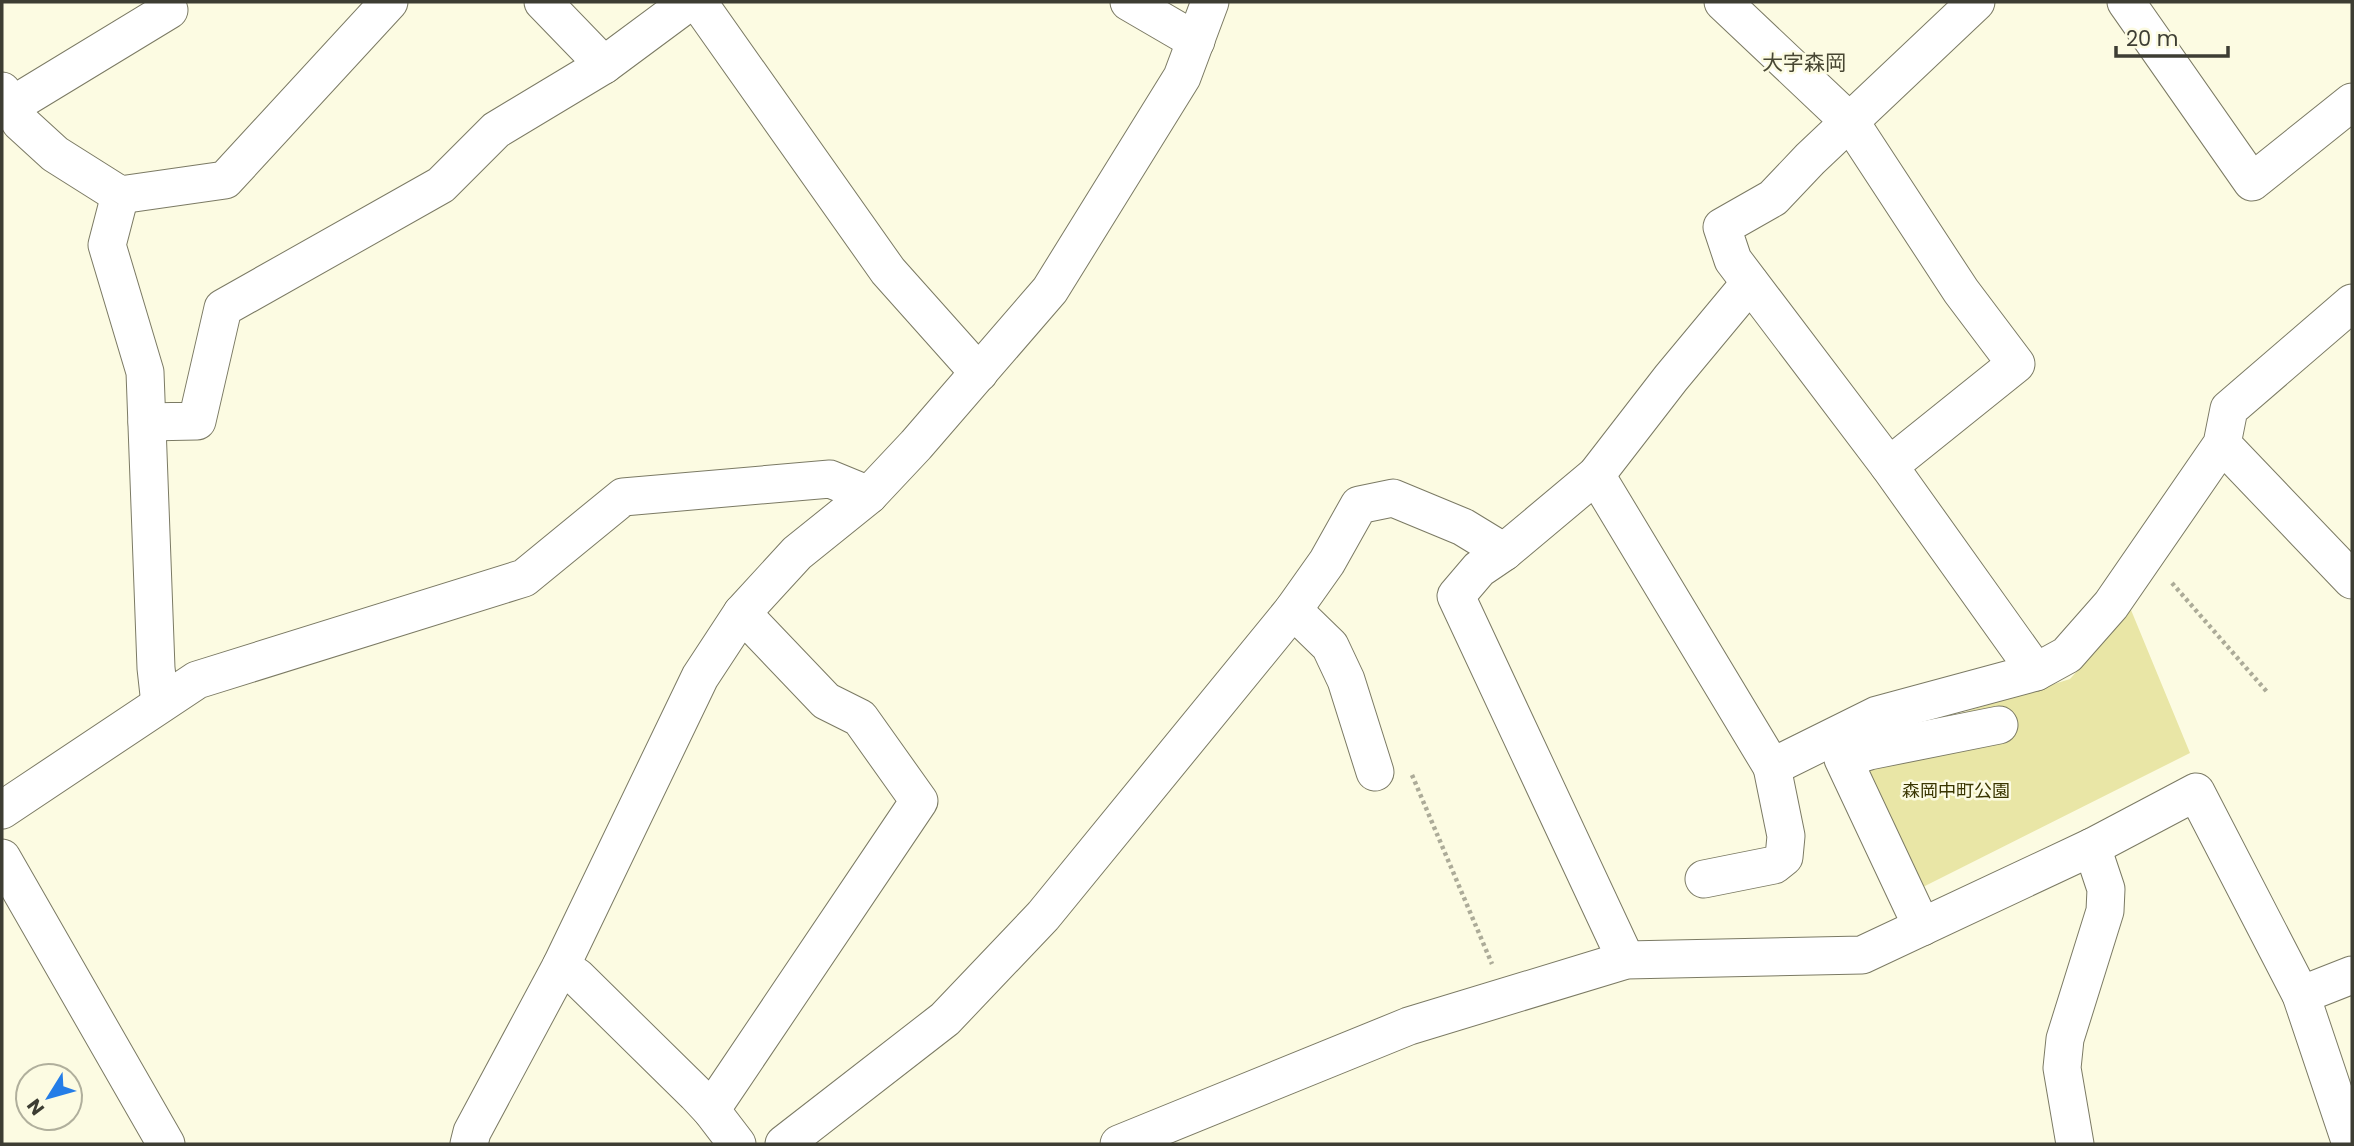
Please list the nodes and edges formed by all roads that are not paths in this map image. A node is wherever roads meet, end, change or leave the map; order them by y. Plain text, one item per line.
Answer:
1 (389, 2) edge
2 (543, 2) edge
3 (689, 2) edge
4 (698, 2) edge
5 (1129, 2) edge
6 (1210, 2) edge
7 (1723, 2) edge
8 (1976, 2) edge
9 (2126, 2) edge
10 (169, 10) dead end
11 (1196, 41) junction
12 (604, 65) junction
13 (6, 99) edge
14 (2352, 102) edge
15 (1851, 123) junction
16 (120, 195) junction
17 (1750, 282) junction
18 (2352, 303) edge
19 (979, 373) junction
20 (148, 422) junction
21 (2222, 444) junction
22 (1889, 466) junction
23 (1596, 475) junction
24 (869, 495) junction
25 (1504, 552) junction
26 (2352, 580) edge
27 (1293, 610) junction
28 (742, 613) junction
29 (2036, 673) junction
30 (160, 705) junction
31 (1999, 725) dead end
32 (1772, 767) junction
33 (1392, 771) road end
34 (2, 810) edge
35 (2092, 847) junction
36 (2, 858) edge
37 (1704, 879) dead end
38 (1922, 927) junction
39 (1626, 960) junction
40 (561, 967) junction
41 (2352, 975) edge
42 (2301, 995) junction
43 (711, 1110) junction
44 (166, 1144) edge
45 (469, 1144) edge
46 (737, 1144) edge
47 (784, 1144) edge
48 (1119, 1144) edge
49 (2075, 1144) edge
50 (2351, 1144) edge

1 - 16 street
2 - 12 street
3 - 12 street
4 - 19 street
5 - 11 street
6 - 11 street
7 - 15 street
8 - 15 street
9 - 14 street
10 - 13 street
11 - 19 street
12 - 20 street
13 - 16 street
15 - 17 street
15 - 22 street
16 - 20 street
17 - 22 street
17 - 23 street
18 - 21 street
19 - 24 street
20 - 30 street
21 - 26 street
21 - 29 street
22 - 29 street
23 - 25 street
23 - 32 street
24 - 28 street
24 - 30 street
25 - 27 street
25 - 39 street
27 - 33 street
27 - 47 street
28 - 40 street
28 - 43 street
29 - 32 street
30 - 34 street
31 - 38 street
32 - 37 street
35 - 38 street
35 - 42 street
35 - 49 street
36 - 44 street
38 - 39 street
39 - 48 street
40 - 43 street
40 - 45 street
41 - 42 street
42 - 50 street
43 - 46 street

